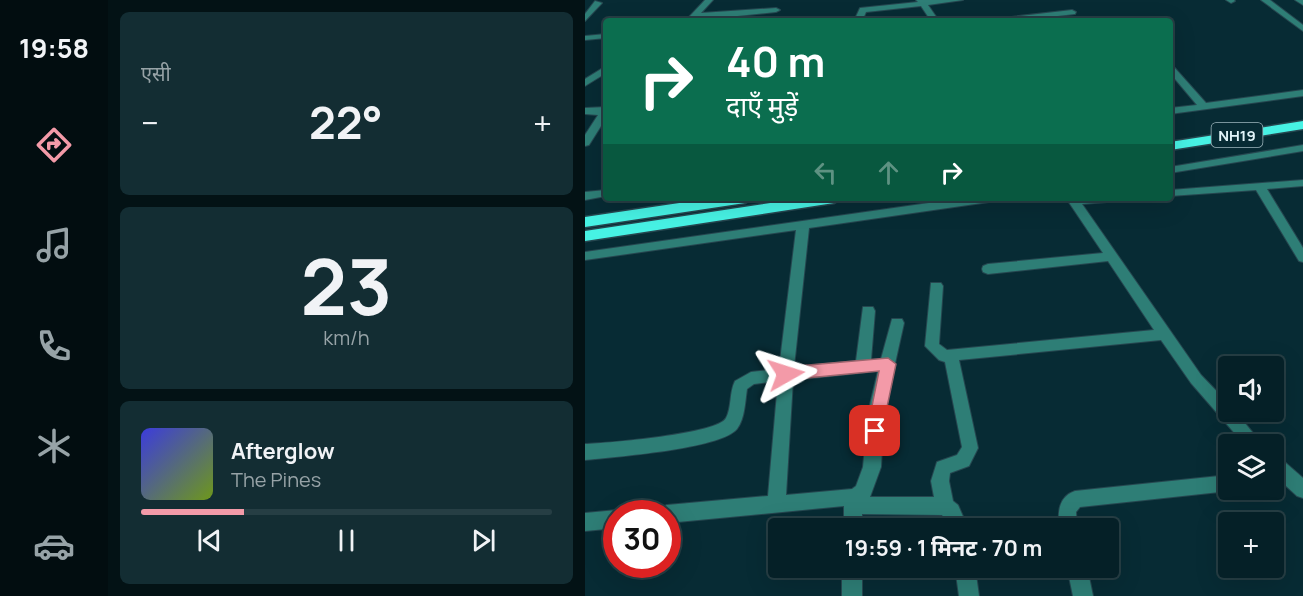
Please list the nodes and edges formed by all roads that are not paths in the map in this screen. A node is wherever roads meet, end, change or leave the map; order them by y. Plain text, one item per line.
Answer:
1 (709, 0) edge
2 (781, 0) edge
3 (959, 0) edge
4 (1265, 0) edge
5 (1299, 0) edge
6 (921, 2) edge
7 (598, 3) dead end
8 (1303, 3) edge
9 (776, 10) junction
10 (1072, 12) dead end
11 (693, 18) edge
12 (772, 18) edge
13 (859, 18) edge
14 (933, 18) edge
15 (1019, 18) edge
16 (585, 19) edge
17 (1303, 29) edge
18 (603, 36) edge
19 (585, 38) edge
20 (603, 71) edge
21 (1173, 71) edge
22 (587, 81) edge
23 (1303, 93) edge
24 (1203, 106) junction
25 (585, 111) edge
26 (1173, 111) edge
27 (603, 112) edge
28 (1303, 113) edge
29 (603, 116) edge
30 (1303, 125) edge
31 (1173, 134) edge
32 (585, 143) edge
33 (1173, 146) edge
34 (1303, 148) edge
35 (1173, 170) edge
36 (1303, 183) edge
37 (1259, 186) junction
38 (603, 193) edge
39 (1173, 193) edge
40 (585, 196) edge
41 (725, 201) edge
42 (814, 201) edge
43 (968, 201) edge
44 (1074, 201) edge
45 (585, 222) edge
46 (803, 225) junction
47 (585, 236) edge
48 (585, 256) edge
49 (1112, 256) junction
50 (1303, 258) edge
51 (988, 268) dead end
52 (936, 286) dead end
53 (868, 311) dead end
54 (897, 323) dead end
55 (1165, 334) junction
56 (951, 357) junction
57 (888, 364) junction
58 (863, 366) junction
59 (786, 374) junction
60 (1245, 434) edge
61 (585, 452) edge
62 (1218, 484) edge
63 (853, 501) junction
64 (776, 504) junction
65 (945, 506) junction
66 (681, 513) edge
67 (853, 518) edge
68 (955, 518) edge
69 (1067, 518) edge
70 (603, 520) edge
71 (585, 522) edge
72 (852, 578) edge
73 (967, 578) edge
74 (1079, 578) edge
75 (852, 596) edge
76 (969, 596) edge
77 (1083, 596) edge

1 - 11 street
2 - 9 street
3 - 6 street
4 - 17 street
5 - 8 street
6 - 13 street
6 - 14 street
7 - 16 street
9 - 11 street
9 - 12 street
10 - 15 street
18 - 19 street
20 - 22 street
21 - 24 street
23 - 24 street
24 - 26 street
25 - 27 street
28 - 31 highway, NH19
29 - 32 street
30 - 33 highway, NH19
34 - 35 street
36 - 37 street
37 - 39 street
37 - 50 street
38 - 40 street
41 - 45 highway
42 - 47 highway
43 - 46 street
44 - 49 street
46 - 48 street
46 - 59 street
49 - 51 street
49 - 55 street
52 - 56 street
53 - 58 street
54 - 57 street
55 - 56 street
55 - 60 street
56 - 65 street
57 - 58 street
57 - 63 street
58 - 59 street
59 - 61 street
59 - 64 street
62 - 69 street
63 - 64 street
63 - 65 street
63 - 67 street
64 - 66 street
65 - 68 street
70 - 71 street
72 - 75 street
73 - 76 street
74 - 77 street

